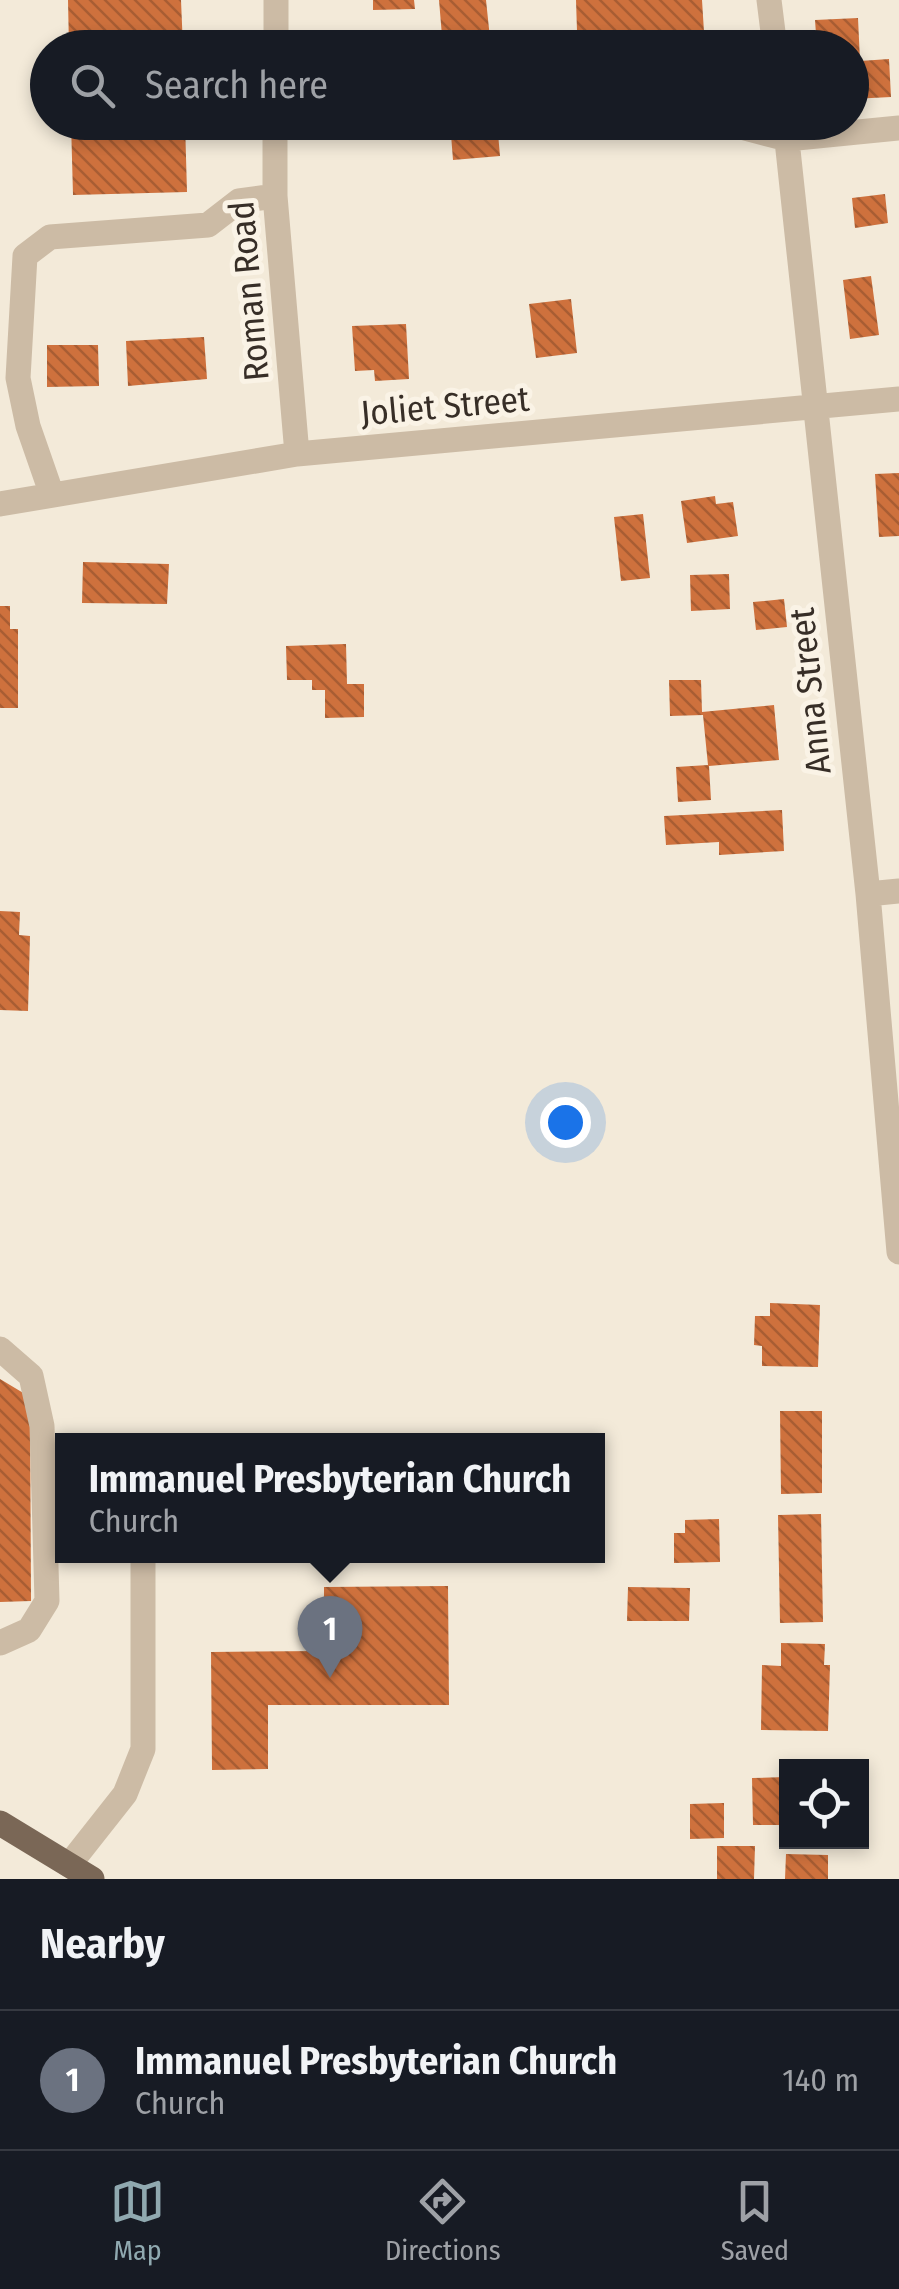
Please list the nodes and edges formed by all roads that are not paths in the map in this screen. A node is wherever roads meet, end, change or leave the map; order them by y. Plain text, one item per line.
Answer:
1 (276, 0) edge
2 (769, 0) edge
3 (276, 30) edge
4 (773, 30) edge
5 (899, 128) edge
6 (869, 129) edge
7 (275, 140) edge
8 (787, 140) edge
9 (275, 196) junction
10 (899, 399) edge
11 (814, 408) junction
12 (298, 454) junction
13 (52, 496) junction
14 (0, 504) edge
15 (899, 891) edge
16 (868, 894) junction
17 (899, 1252) edge
18 (0, 1350) edge
19 (143, 1563) edge
20 (0, 1643) edge
21 (0, 1824) edge
22 (69, 1864) junction
23 (92, 1879) edge

1 - 3 street
2 - 4 street
5 - 6 street
7 - 9 street, Roman Road
8 - 11 street, Anna Street
9 - 12 street, Roman Road
9 - 13 street
10 - 11 street, Joliet Street
11 - 12 street, Joliet Street
11 - 16 street, Anna Street
12 - 13 street, Joliet Street
13 - 14 street, Joliet Street
15 - 16 street
16 - 17 street, Anna Street
18 - 20 street
19 - 22 street
21 - 22 main road
22 - 23 main road

